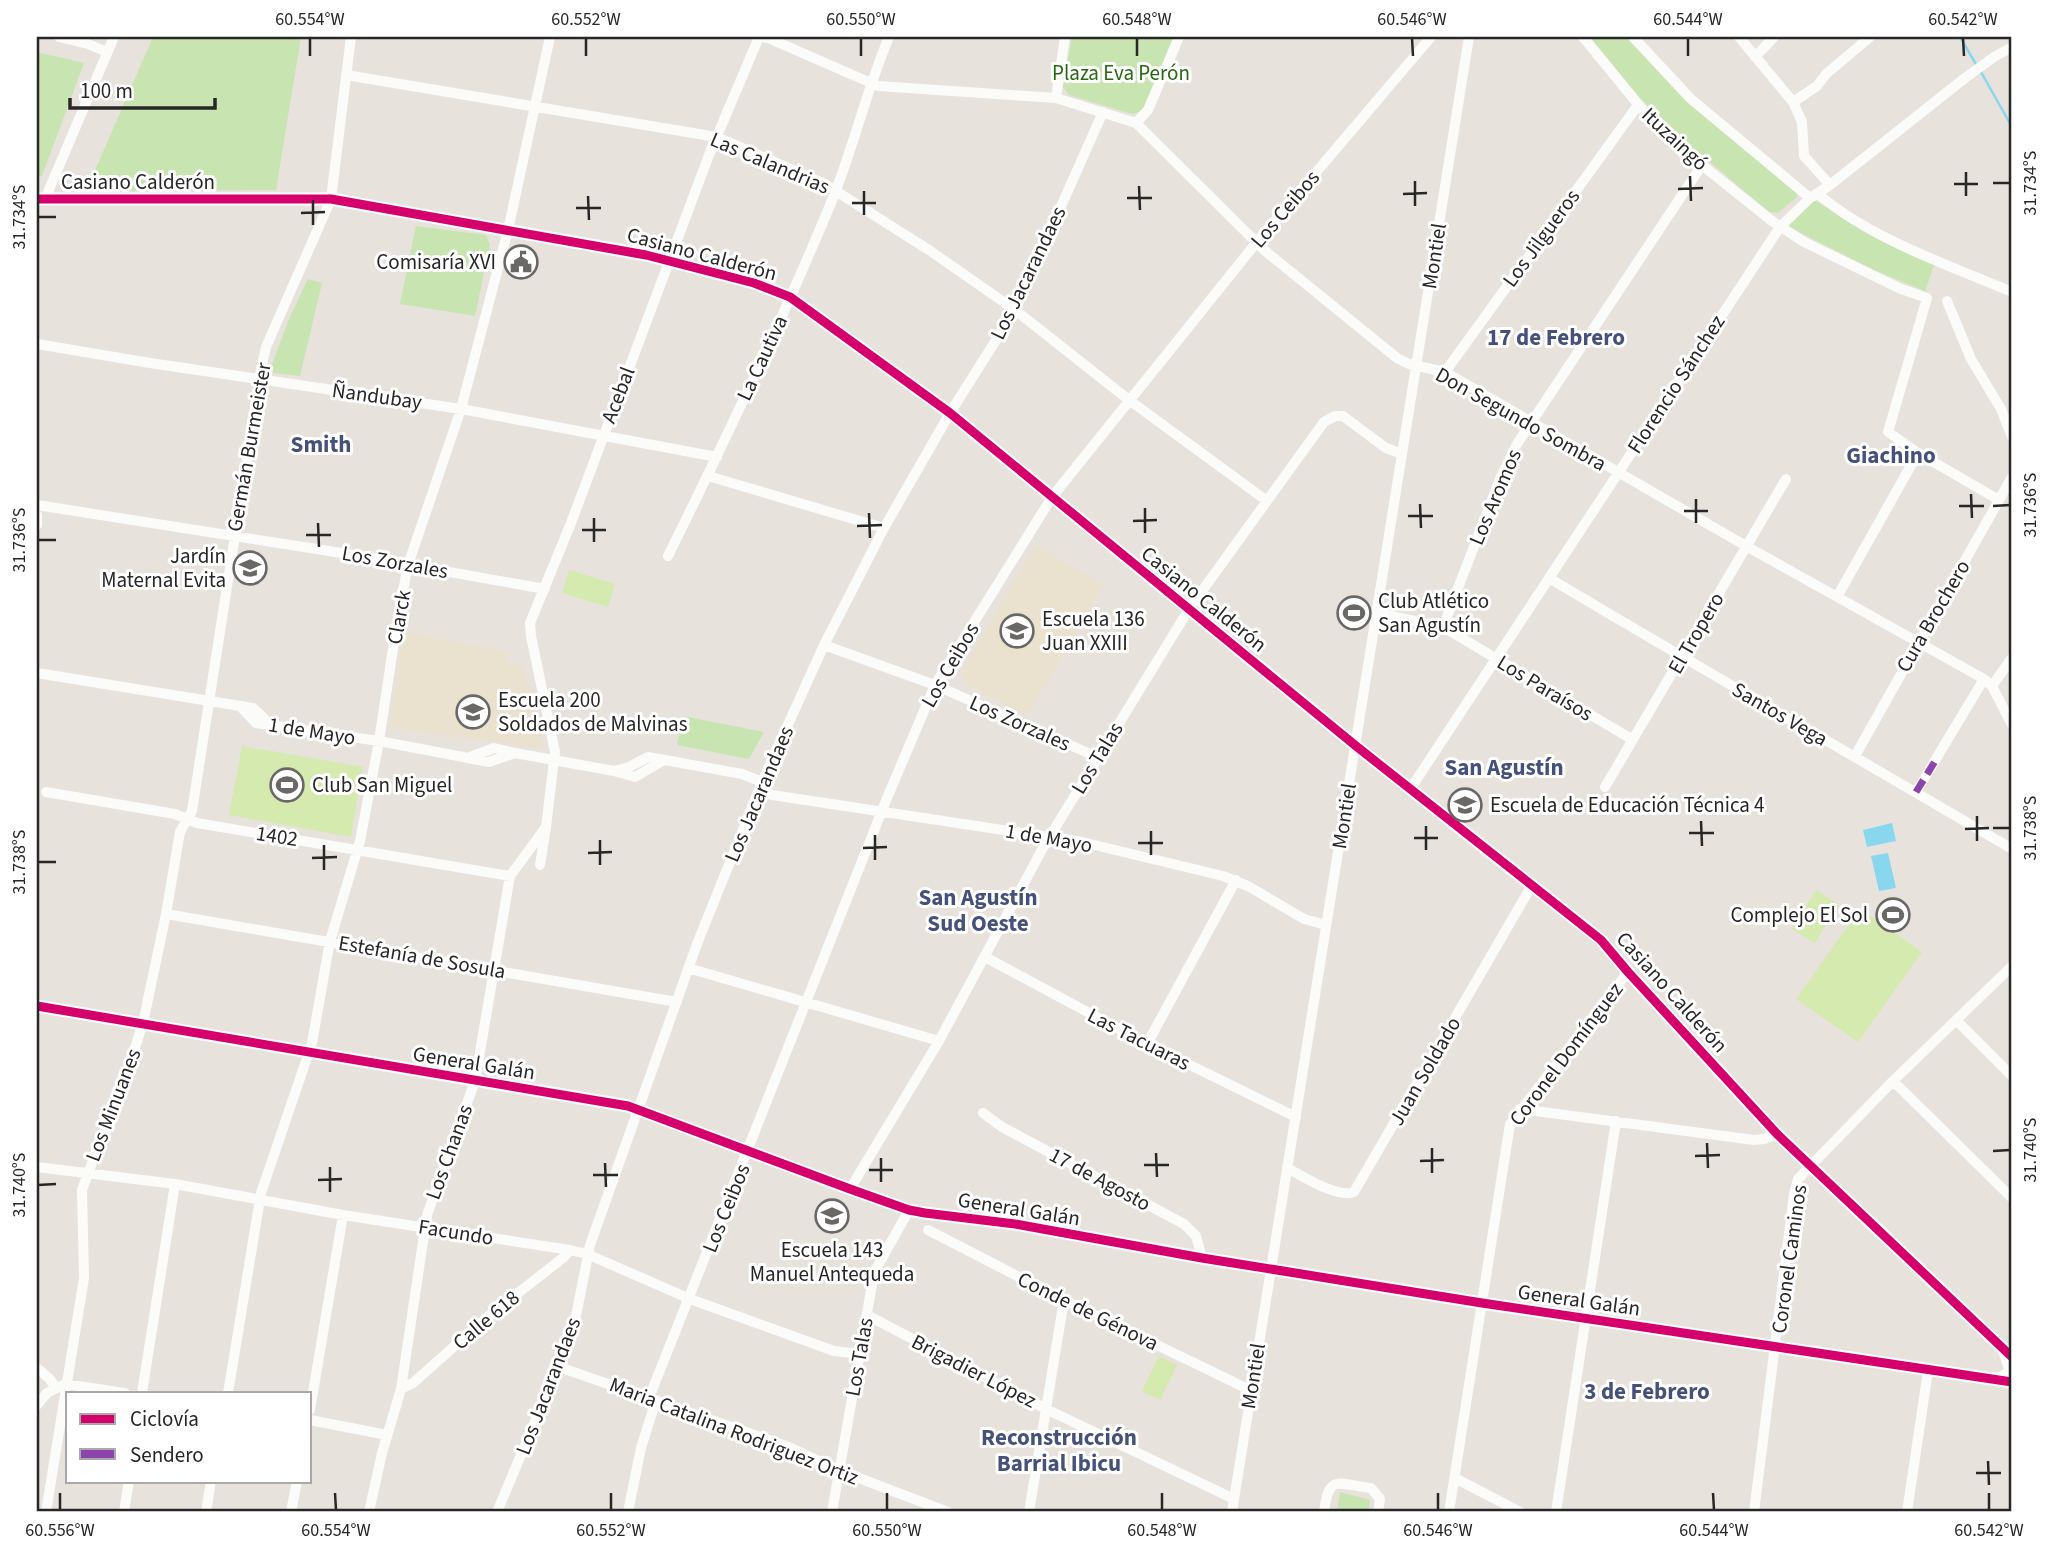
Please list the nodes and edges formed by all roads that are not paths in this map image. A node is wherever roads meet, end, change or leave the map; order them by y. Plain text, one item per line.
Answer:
1 (59, 37) edge
2 (114, 37) edge
3 (351, 37) edge
4 (550, 37) edge
5 (760, 37) edge
6 (889, 37) edge
7 (1065, 37) edge
8 (1179, 37) edge
9 (1431, 37) edge
10 (1469, 37) edge
11 (1583, 37) edge
12 (1633, 37) edge
13 (1739, 37) edge
14 (1774, 37) edge
15 (1870, 37) edge
16 (2012, 47) edge
17 (107, 52) junction
18 (1755, 57) junction
19 (346, 75) junction
20 (870, 83) junction
21 (1056, 98) junction
22 (1793, 102) junction
23 (1638, 104) junction
24 (534, 107) junction
25 (1103, 112) junction
26 (1136, 123) junction
27 (717, 137) junction
28 (1702, 166) junction
29 (1830, 185) junction
30 (836, 190) junction
31 (1814, 196) junction
32 (41, 199) edge
33 (331, 199) junction
34 (1780, 227) junction
35 (508, 230) junction
36 (1256, 243) junction
37 (669, 261) junction
38 (2012, 292) edge
39 (790, 296) junction
40 (1947, 301) dead end
41 (1015, 310) junction
42 (37, 344) edge
43 (1416, 366) junction
44 (1445, 372) junction
45 (259, 378) junction
46 (1129, 400) junction
47 (461, 408) junction
48 (950, 413) junction
49 (1533, 422) junction
50 (603, 435) junction
51 (2012, 437) edge
52 (1918, 453) junction
53 (1402, 454) junction
54 (717, 457) junction
55 (1618, 472) junction
56 (708, 476) junction
57 (2012, 477) edge
58 (1786, 479) dead end
59 (1052, 496) junction
60 (1999, 500) junction
61 (1267, 501) junction
62 (37, 505) edge
63 (37, 515) edge
64 (37, 525) edge
65 (884, 528) junction
66 (233, 536) junction
67 (1746, 546) junction
68 (668, 556) dead end
69 (408, 565) junction
70 (1549, 578) junction
71 (545, 589) junction
72 (1837, 597) junction
73 (1189, 609) junction
74 (1377, 613) junction
75 (1443, 627) junction
76 (1918, 642) junction
77 (824, 645) junction
78 (1682, 657) junction
79 (1496, 659) junction
80 (2012, 659) edge
81 (37, 673) edge
82 (1988, 682) junction
83 (935, 685) junction
84 (209, 702) junction
85 (2012, 725) edge
86 (1633, 740) junction
87 (379, 741) junction
88 (1356, 746) junction
89 (1854, 756) junction
90 (1097, 757) junction
91 (555, 761) junction
92 (761, 787) junction
93 (1605, 787) dead end
94 (1411, 788) junction
95 (46, 792) dead end
96 (1916, 792) junction
97 (882, 813) junction
98 (187, 820) junction
99 (546, 827) junction
100 (1050, 837) junction
101 (358, 849) junction
102 (2012, 849) edge
103 (540, 864) dead end
104 (510, 876) junction
105 (1236, 880) junction
106 (1532, 885) junction
107 (166, 914) junction
108 (1326, 925) junction
109 (330, 941) junction
110 (985, 957) junction
111 (2012, 966) edge
112 (688, 968) junction
113 (495, 970) junction
114 (1628, 972) junction
115 (677, 1002) junction
116 (808, 1003) junction
117 (37, 1006) edge
118 (1956, 1020) junction
119 (143, 1023) junction
120 (939, 1041) junction
121 (1147, 1044) junction
122 (309, 1053) junction
123 (2012, 1076) edge
124 (475, 1081) junction
125 (1893, 1081) junction
126 (1520, 1109) junction
127 (638, 1110) junction
128 (983, 1113) dead end
129 (1296, 1117) junction
130 (1616, 1121) junction
131 (1777, 1134) junction
132 (748, 1150) junction
133 (1811, 1166) junction
134 (37, 1167) edge
135 (1287, 1168) junction
136 (87, 1173) junction
137 (175, 1184) junction
138 (850, 1189) junction
139 (2012, 1198) edge
140 (260, 1199) junction
141 (909, 1210) junction
142 (342, 1215) junction
143 (425, 1227) junction
144 (928, 1230) dead end
145 (570, 1250) junction
146 (587, 1254) junction
147 (1202, 1258) junction
148 (1270, 1269) junction
149 (690, 1299) junction
150 (1064, 1300) junction
151 (1482, 1303) junction
152 (867, 1315) junction
153 (1586, 1318) junction
154 (1776, 1348) junction
155 (2003, 1349) junction
156 (860, 1354) junction
157 (2012, 1357) edge
158 (559, 1367) junction
159 (37, 1368) edge
160 (1928, 1371) junction
161 (1994, 1379) junction
162 (2012, 1382) edge
163 (60, 1386) junction
164 (401, 1389) junction
165 (1250, 1390) junction
166 (116, 1392) edge
167 (142, 1392) edge
168 (228, 1392) edge
169 (312, 1398) edge
170 (653, 1399) junction
171 (37, 1405) edge
172 (1046, 1409) junction
173 (312, 1420) edge
174 (387, 1435) junction
175 (838, 1470) junction
176 (1455, 1478) junction
177 (129, 1482) edge
178 (211, 1482) edge
179 (297, 1482) edge
180 (1234, 1499) junction
181 (46, 1512) edge
182 (124, 1512) edge
183 (205, 1512) edge
184 (291, 1512) edge
185 (369, 1512) edge
186 (497, 1512) edge
187 (628, 1512) edge
188 (832, 1512) edge
189 (948, 1512) edge
190 (1028, 1512) edge
191 (1232, 1512) edge
192 (1324, 1512) edge
193 (1378, 1512) edge
194 (1449, 1512) edge
195 (1520, 1512) edge
196 (1556, 1512) edge
197 (1754, 1512) edge
198 (1906, 1512) edge

1 - 17 street
2 - 17 street
3 - 19 street, Germán Burmeister
4 - 24 street, Clarck
5 - 20 street, Don Segundo Sombra
5 - 27 street, Acebal
6 - 20 street, La Cautiva
7 - 21 street
8 - 26 street
9 - 36 street, Los Ceibos
10 - 43 street, Montiel
11 - 23 street, Ituzaingó
12 - 31 street, Ituzaingó
13 - 18 street
14 - 18 street
15 - 22 street
16 - 29 street, Florencio Sánchez
17 - 32 street
18 - 22 street
19 - 24 street, Las Calandrias
19 - 33 street, Germán Burmeister
20 - 21 street, Don Segundo Sombra
20 - 30 street, La Cautiva
21 - 25 street, Don Segundo Sombra
22 - 29 street
23 - 28 street, Ituzaingó
23 - 44 street, Los Jilgueros
24 - 27 street, Las Calandrias
24 - 35 street, Clarck
25 - 26 street, Don Segundo Sombra
25 - 41 street, Los Jacarandaes
26 - 36 street, Don Segundo Sombra
27 - 30 street, Las Calandrias
27 - 37 street, Acebal
28 - 34 street, Ituzaingó
28 - 49 street, Los Aromos
29 - 31 street, Florencio Sánchez
30 - 39 street, La Cautiva
30 - 41 street, Las Calandrias
31 - 34 street, Florencio Sánchez
31 - 38 street, Ituzaingó
32 - 33 street, Casiano Calderón
33 - 35 street, Casiano Calderón
33 - 45 street, Germán Burmeister
34 - 52 street, Ituzaingó
34 - 55 street, Florencio Sánchez
35 - 37 street, Casiano Calderón
35 - 47 street, Clarck
36 - 43 street, Don Segundo Sombra
36 - 46 street, Los Ceibos
37 - 39 street, Casiano Calderón
37 - 50 street, Acebal
39 - 48 street, Casiano Calderón
39 - 54 street, La Cautiva
40 - 51 street
41 - 46 street, Las Calandrias
41 - 48 street, Los Jacarandaes
42 - 45 street, Ñandubay
43 - 44 street, Don Segundo Sombra
43 - 53 street, Montiel
44 - 49 street, Don Segundo Sombra
45 - 47 street, Ñandubay
45 - 66 street, Germán Burmeister
46 - 59 street, Los Ceibos
46 - 61 street, Las Calandrias
47 - 50 street, Ñandubay
47 - 69 street, Clarck
48 - 59 street, Casiano Calderón
48 - 65 street, Los Jacarandaes
49 - 55 street, Don Segundo Sombra
49 - 75 street, Los Aromos
50 - 54 street, Ñandubay
50 - 71 street, Acebal
52 - 60 street
52 - 72 street
53 - 61 street, Los Talas
53 - 74 street, Montiel
54 - 56 street, La Cautiva
55 - 67 street, Don Segundo Sombra
55 - 70 street, Florencio Sánchez
56 - 65 street
56 - 68 street, La Cautiva
57 - 60 street, Cura Brochero
58 - 67 street, El Tropero
59 - 73 street, Casiano Calderón
59 - 83 street, Los Ceibos
60 - 76 street, Cura Brochero
61 - 73 street, Los Talas
62 - 66 street, Los Zorzales
63 - 64 street
65 - 77 street, Los Jacarandaes
66 - 69 street, Los Zorzales
66 - 84 street, Germán Burmeister
67 - 72 street, Don Segundo Sombra
67 - 78 street, El Tropero
69 - 71 street, Los Zorzales
69 - 87 street, Clarck
70 - 78 street, Santos Vega
70 - 79 street, Florencio Sánchez
71 - 91 street, Acebal
72 - 76 street, Don Segundo Sombra
73 - 88 street, Casiano Calderón
73 - 90 street, Los Talas
74 - 75 street, Los Paraísos
74 - 88 street, Montiel
75 - 79 street, Los Paraísos
76 - 82 street, Don Segundo Sombra
76 - 89 street, Cura Brochero
77 - 83 street, Los Zorzales
77 - 92 street, Los Jacarandaes
78 - 86 street, El Tropero
78 - 89 street, Santos Vega
79 - 86 street, Los Paraísos
79 - 94 street, Florencio Sánchez
80 - 82 street
81 - 84 street, 1 de Mayo
82 - 85 street
82 - 96 street
83 - 90 street, Los Zorzales
83 - 97 street, Los Ceibos
84 - 87 street, 1 de Mayo
84 - 98 street, Los Minuanes
86 - 93 street, El Tropero
87 - 91 street, 1 de Mayo
87 - 101 street, Clarck
88 - 94 street, Casiano Calderón
88 - 108 street, Montiel
89 - 96 street, Santos Vega
90 - 100 street, Los Talas
91 - 92 street, 1 de Mayo
91 - 99 street, Los Chanas
92 - 97 street, 1 de Mayo
92 - 112 street, Los Jacarandaes
94 - 106 street, Casiano Calderón
95 - 98 street, 1402
96 - 102 street, Santos Vega
97 - 100 street, 1 de Mayo
97 - 116 street, Los Ceibos
98 - 101 street, 1402
98 - 107 street, Los Minuanes
99 - 103 street
99 - 104 street, Los Chanas
100 - 105 street, 1 de Mayo
100 - 110 street, Los Talas
101 - 104 street, 1402
101 - 109 street, Clarck
104 - 113 street, Los Chanas
105 - 108 street, 1 de Mayo
105 - 121 street
106 - 114 street, Casiano Calderón
106 - 135 street, Juan Soldado
107 - 109 street, Estefanía de Sosula
107 - 119 street, Los Minuanes
108 - 129 street, Montiel
109 - 113 street, Estefanía de Sosula
109 - 122 street, Clarck
110 - 120 street, Los Talas
110 - 121 street, Las Tacuaras
111 - 118 street, Coronel Caminos
112 - 115 street, Los Jacarandaes
112 - 116 street
113 - 115 street, Estefanía de Sosula
113 - 124 street, Los Chanas
114 - 126 street, Coronel Domínguez
114 - 131 street, Casiano Calderón
115 - 127 street, Los Jacarandaes
116 - 120 street
116 - 132 street, Los Ceibos
117 - 119 street, General Galán
118 - 123 street
118 - 125 street, Coronel Caminos
119 - 122 street, General Galán
119 - 136 street, Los Minuanes
120 - 138 street, Los Talas
121 - 129 street, Las Tacuaras
122 - 124 street, General Galán
122 - 140 street, Clarck
124 - 127 street, General Galán
124 - 143 street, Los Chanas
125 - 133 street, Coronel Caminos
125 - 139 street
126 - 130 street
126 - 151 street, Coronel Domínguez
127 - 132 street, General Galán
127 - 146 street, Los Jacarandaes
128 - 147 street, 17 de Agosto
129 - 135 street, Montiel
130 - 131 street
130 - 153 street
131 - 133 street, Casiano Calderón
132 - 138 street, General Galán
132 - 149 street, Los Ceibos
133 - 154 street, Coronel Caminos
133 - 155 street, Casiano Calderón
134 - 136 street, Facundo
135 - 148 street, Montiel
136 - 137 street, Facundo
136 - 163 street, Los Minuanes
137 - 140 street, Facundo
137 - 167 street
138 - 141 street, General Galán
140 - 142 street, Facundo
140 - 168 street, Clarck
141 - 147 street, General Galán
141 - 152 street, Los Talas
142 - 143 street, Facundo
142 - 169 street
143 - 145 street, Facundo
143 - 164 street, Los Chanas
144 - 150 street, Conde de Génova
145 - 146 street, Facundo
145 - 164 street, Calle 618
146 - 149 street, Facundo
146 - 158 street, Los Jacarandaes
147 - 148 street, General Galán
148 - 151 street, General Galán
148 - 165 street, Montiel
149 - 156 street, Facundo
149 - 170 street, Los Ceibos
150 - 165 street, Conde de Génova
150 - 172 street
151 - 153 street, General Galán
151 - 176 street, Coronel Domínguez
152 - 156 street, Los Talas
152 - 172 street, Brigadier López
153 - 154 street, General Galán
153 - 196 street
154 - 160 street, General Galán
154 - 197 street, Coronel Caminos
155 - 157 street, Casiano Calderón
155 - 161 street
156 - 175 street, Los Talas
158 - 170 street, Maria Catalina Rodriguez Ortiz
158 - 186 street, Los Jacarandaes
159 - 163 street
160 - 161 street, General Galán
160 - 198 street
161 - 162 street, General Galán
163 - 166 street
163 - 171 street
163 - 181 street, Los Minuanes
164 - 174 street, Los Chanas
165 - 180 street, Montiel
170 - 175 street, Maria Catalina Rodriguez Ortiz
170 - 187 street, Los Ceibos
172 - 180 street, Brigadier López
172 - 190 street
173 - 174 street
174 - 185 street, Los Chanas
175 - 188 street, Los Talas
175 - 189 street, Maria Catalina Rodriguez Ortiz
176 - 194 street, Coronel Domínguez
176 - 195 street
177 - 182 street
178 - 183 street
179 - 184 street
180 - 191 street, Montiel
192 - 193 street

